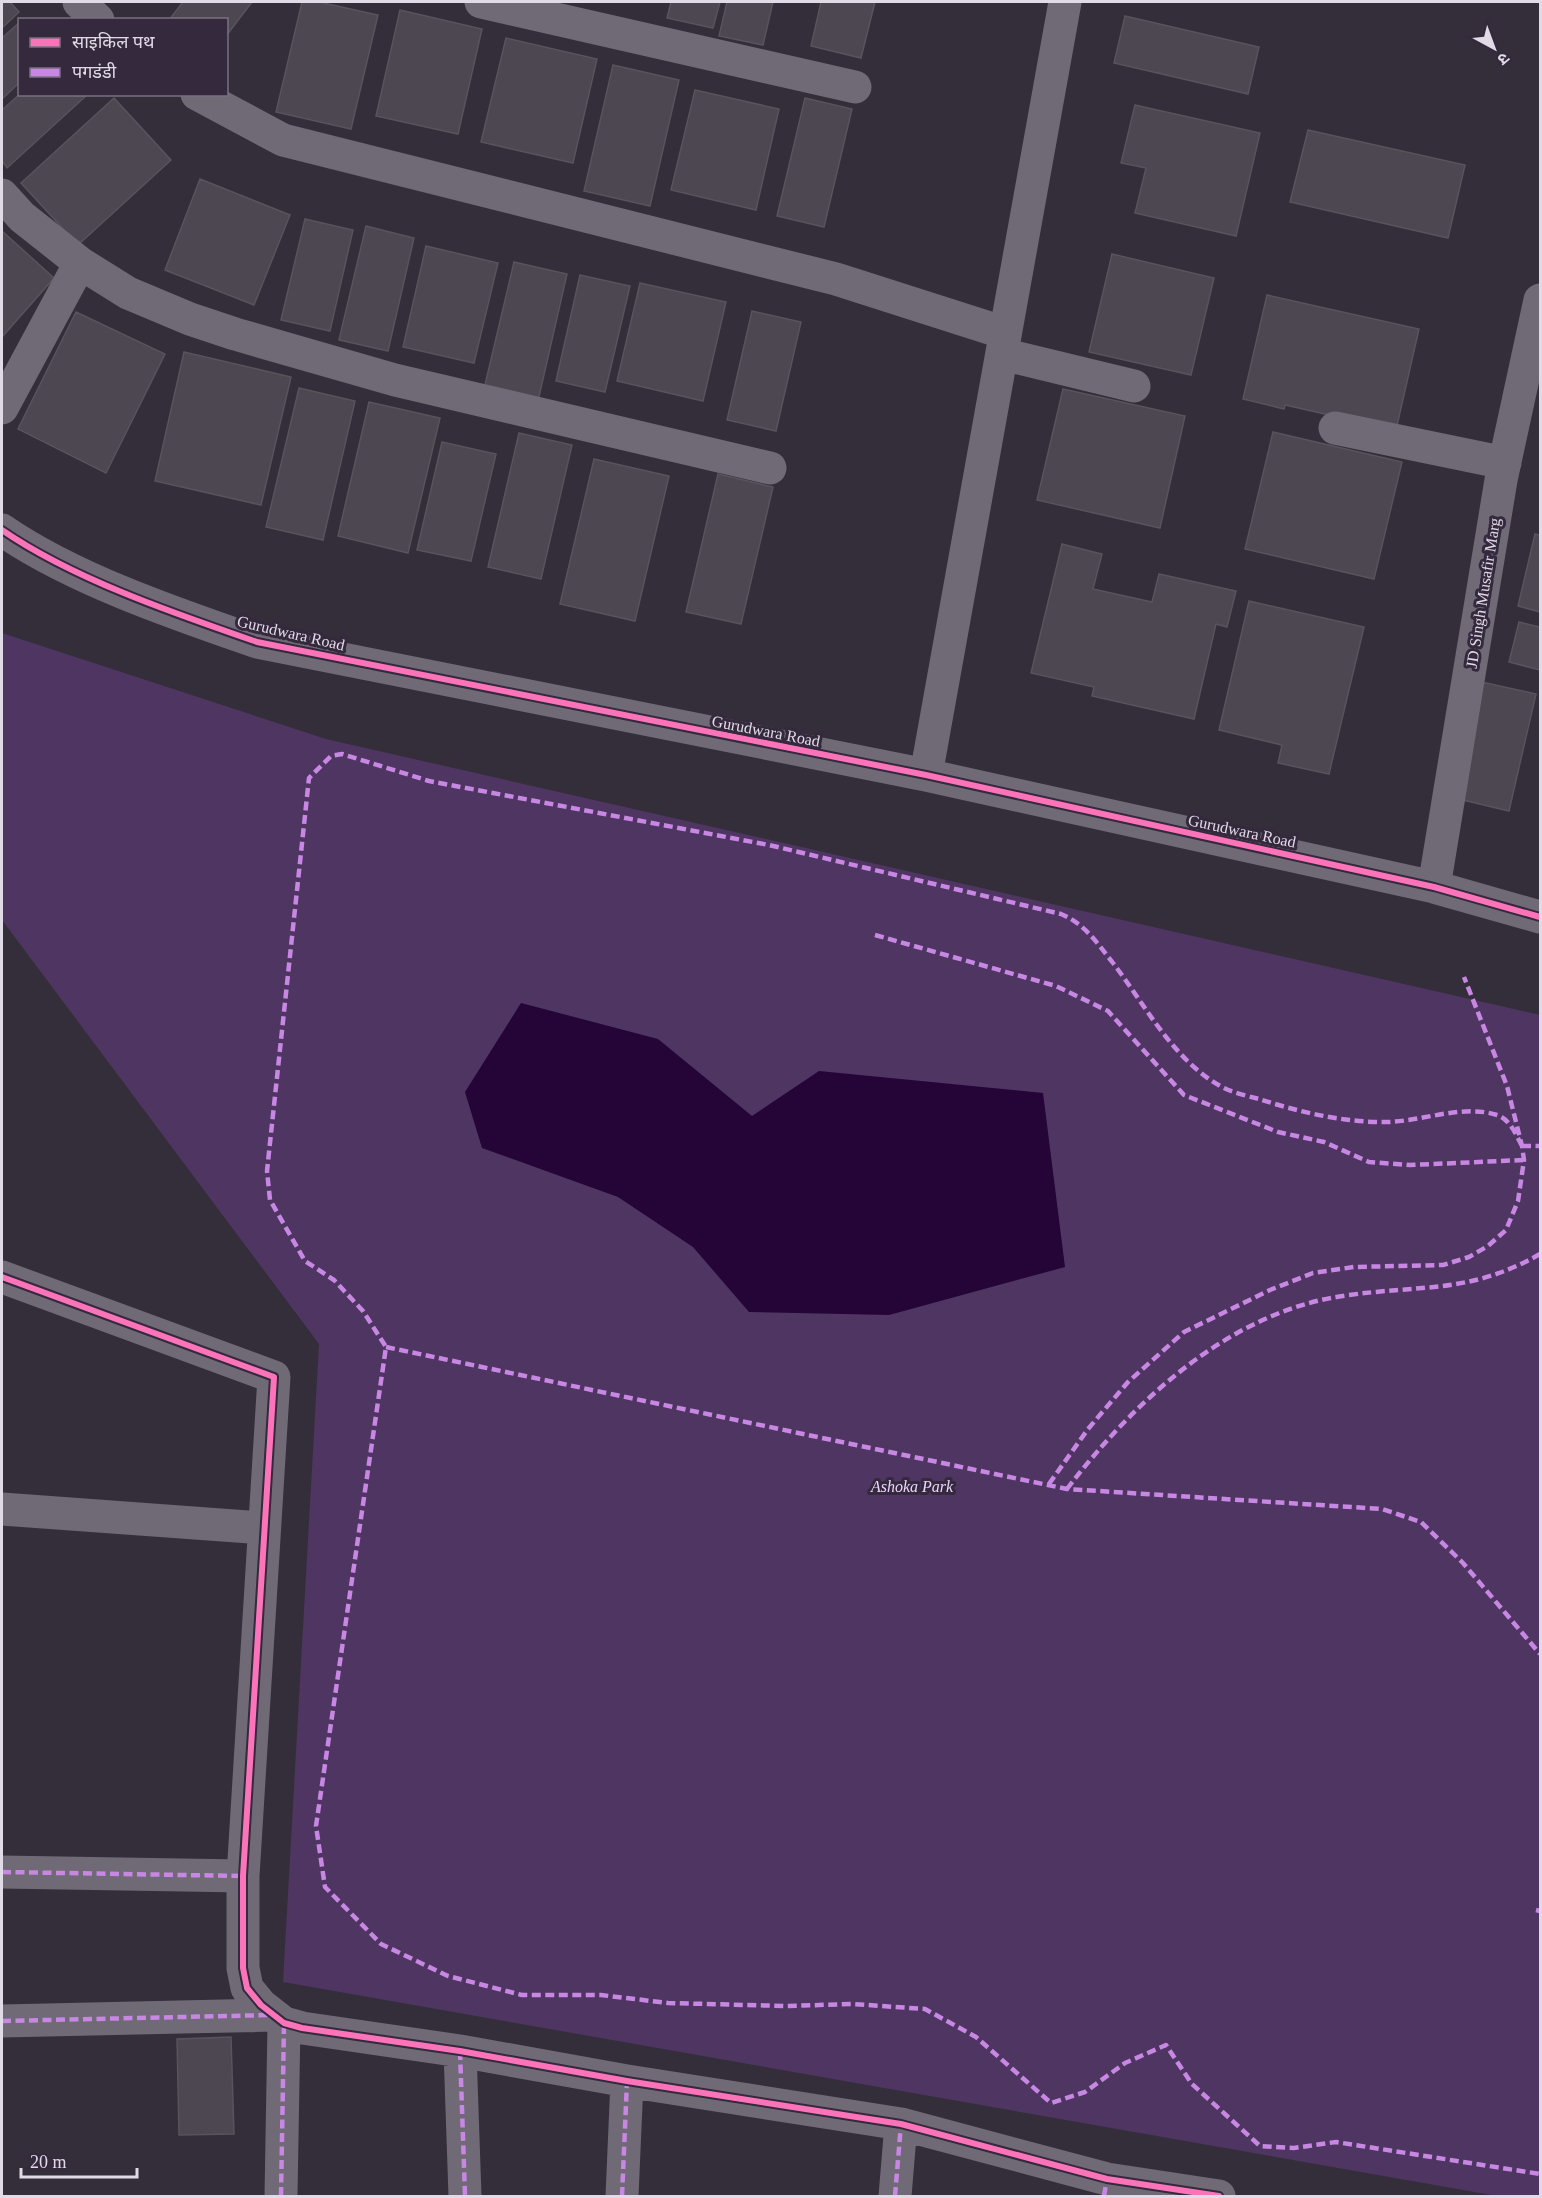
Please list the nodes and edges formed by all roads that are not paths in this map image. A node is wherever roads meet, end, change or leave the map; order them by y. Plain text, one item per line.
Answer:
1 (80, 2) edge
2 (481, 2) edge
3 (1065, 2) edge
4 (96, 18) edge
5 (855, 87) dead end
6 (201, 96) edge
7 (2, 195) edge
8 (81, 263) junction
9 (1540, 300) edge
10 (1003, 344) junction
11 (1134, 386) dead end
12 (2, 408) edge
13 (1335, 428) dead end
14 (1505, 463) junction
15 (770, 468) dead end
16 (2, 530) edge
17 (926, 775) junction
18 (1434, 887) junction
19 (1540, 917) edge
20 (2, 1277) edge
21 (2, 1509) edge
22 (263, 1528) junction
23 (2, 1872) edge
24 (243, 1876) junction
25 (279, 2019) junction
26 (2, 2021) edge
27 (460, 2051) junction
28 (627, 2081) junction
29 (901, 2124) junction
30 (1106, 2188) edge
31 (281, 2196) edge
32 (465, 2196) edge
33 (622, 2196) edge
34 (895, 2196) edge
35 (1219, 2196) edge

1 - 4 street
2 - 5 street
3 - 10 street
6 - 10 street
7 - 8 street
8 - 12 street
8 - 15 street
9 - 14 street, JD Singh Musafir Marg
10 - 11 street
10 - 17 street
13 - 14 street
14 - 18 street, JD Singh Musafir Marg
16 - 17 street, Gurudwara Road
17 - 18 street, Gurudwara Road
18 - 19 street, Gurudwara Road
20 - 22 street
21 - 22 street
22 - 24 street
23 - 24 street
24 - 25 street
25 - 26 street
25 - 27 street
25 - 31 street
27 - 28 street
27 - 32 street
28 - 29 street
28 - 33 street
29 - 30 street
29 - 34 street
30 - 35 street

